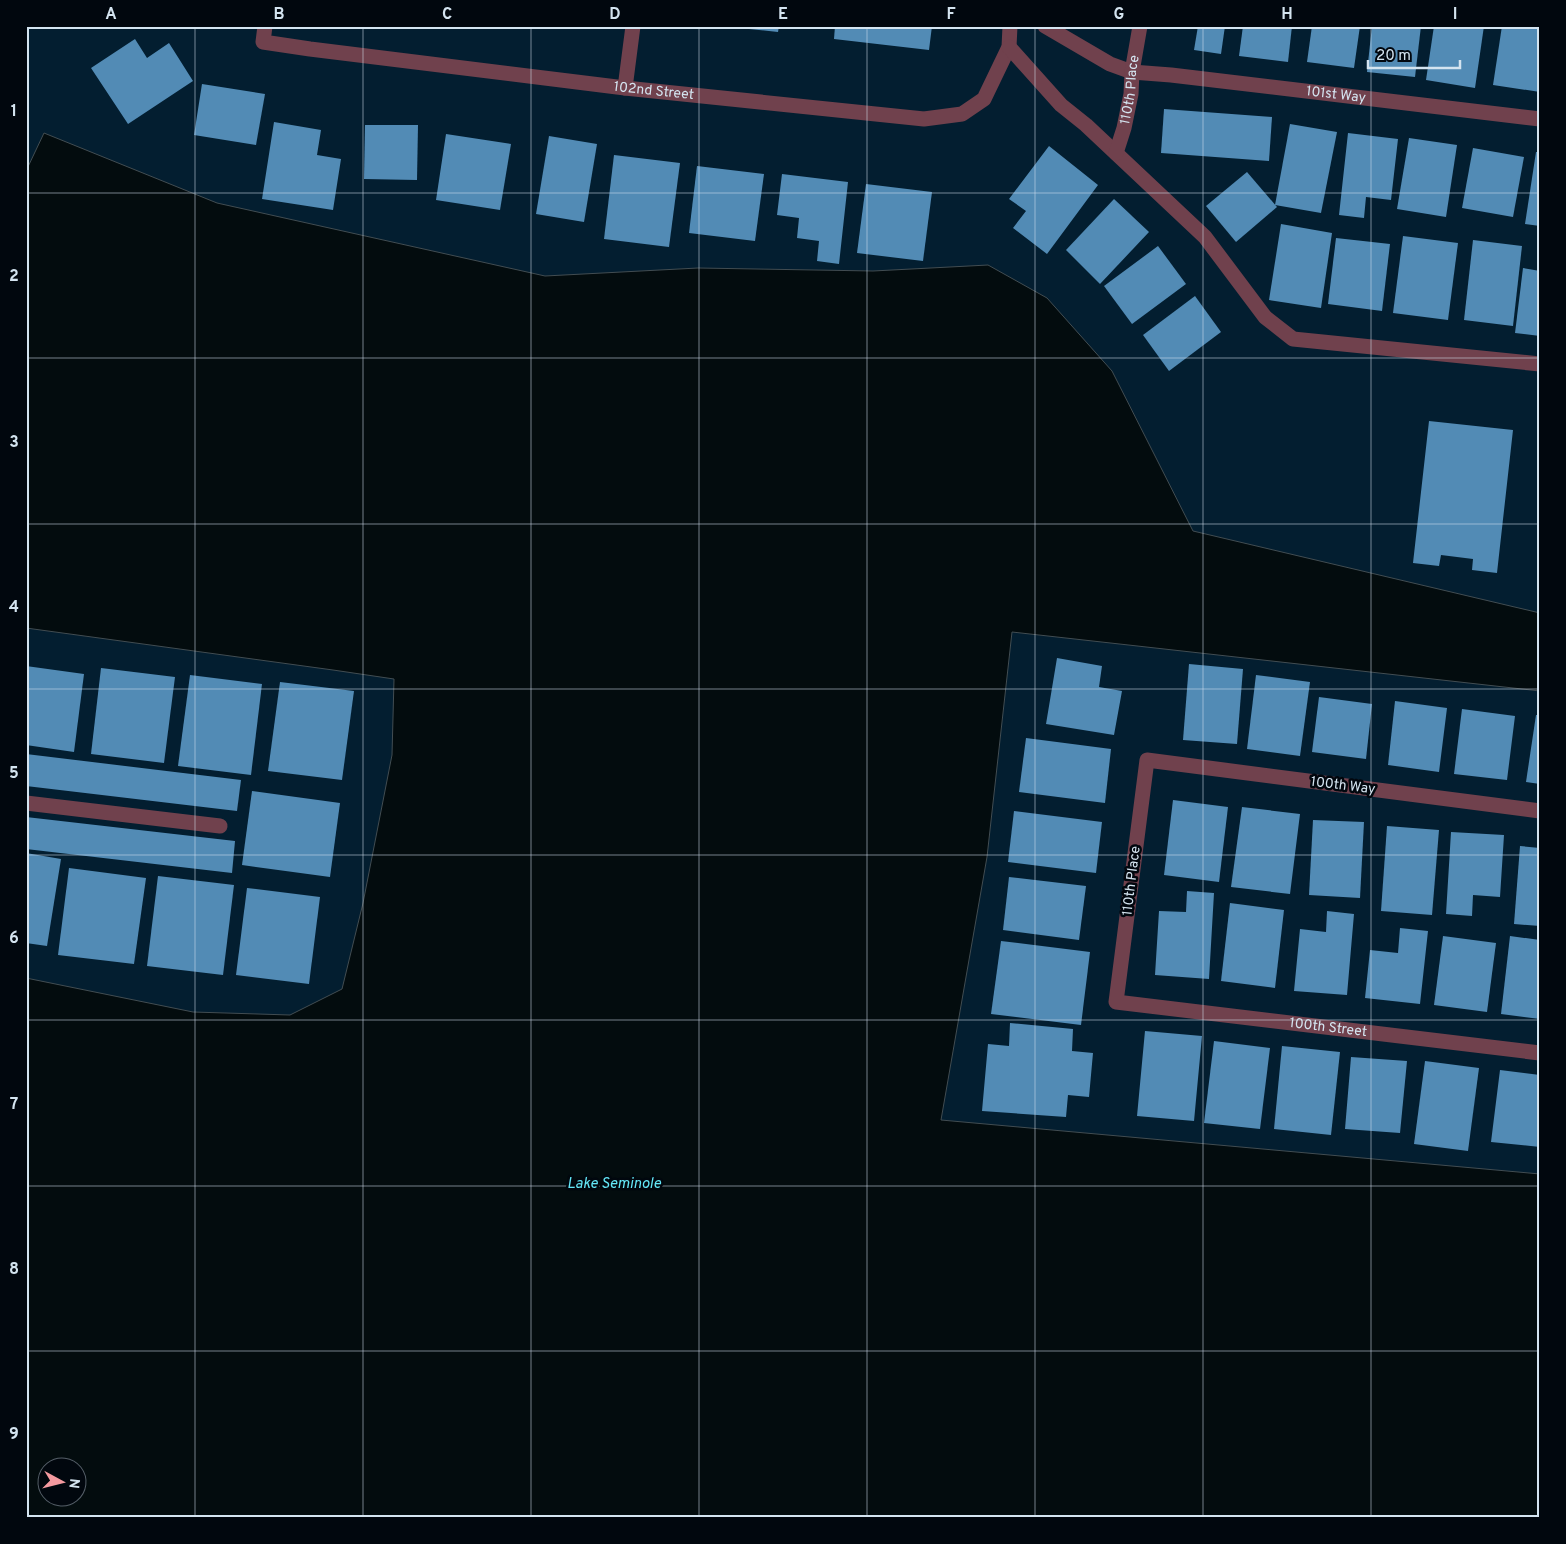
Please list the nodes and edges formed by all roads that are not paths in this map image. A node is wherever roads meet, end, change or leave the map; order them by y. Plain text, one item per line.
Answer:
1 (265, 26) edge
2 (633, 26) edge
3 (1010, 26) edge
4 (1045, 26) edge
5 (1140, 26) edge
6 (1009, 47) junction
7 (1132, 72) junction
8 (625, 88) junction
9 (1540, 119) edge
10 (1116, 153) junction
11 (1540, 364) edge
12 (1147, 760) joint
13 (26, 803) edge
14 (1540, 811) edge
15 (220, 826) dead end
16 (1116, 1002) joint
17 (1540, 1053) edge

1 - 8 street, 102nd Street
2 - 8 street
3 - 6 street
4 - 7 street, 101st Way
5 - 7 street, 110th Place
6 - 8 street, 102nd Street
6 - 10 street
7 - 9 street, 101st Way
7 - 10 street, 110th Place
10 - 11 street
12 - 14 street, 100th Way
12 - 16 street, 110th Place
13 - 15 street
16 - 17 street, 100th Street

